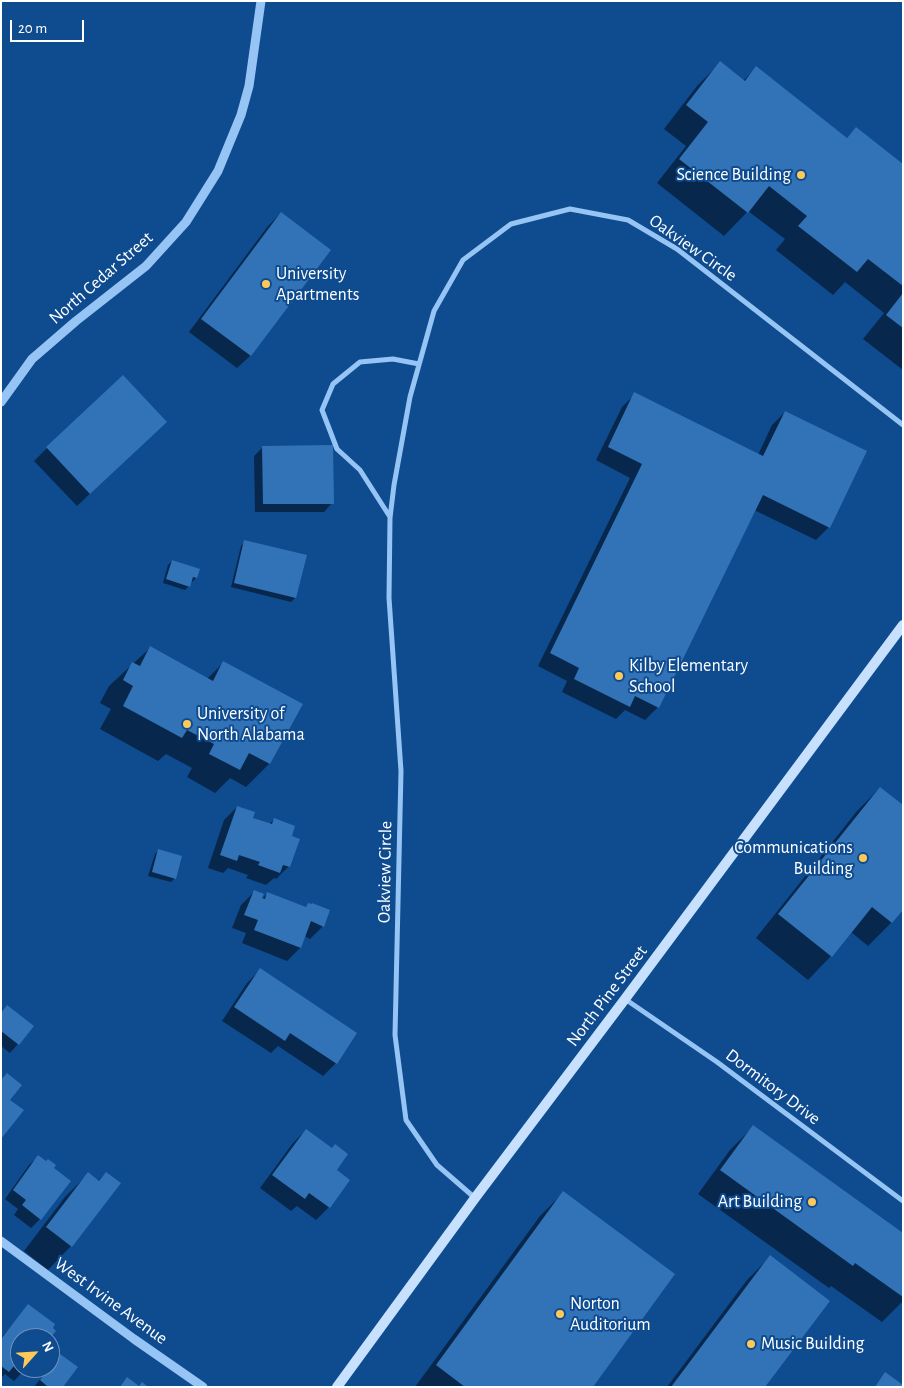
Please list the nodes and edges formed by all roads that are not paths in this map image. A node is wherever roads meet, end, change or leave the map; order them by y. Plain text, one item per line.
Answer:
1 (261, 1) edge
2 (419, 364) junction
3 (1, 402) edge
4 (903, 425) edge
5 (390, 518) junction
6 (903, 625) edge
7 (625, 999) junction
8 (475, 1198) junction
9 (903, 1200) edge
10 (1, 1241) edge
11 (203, 1387) edge
12 (337, 1387) edge

1 - 3 street, North Cedar Street
2 - 4 street, Oakview Circle
2 - 5 street, Oakview Circle
2 - 5 street
5 - 8 street, Oakview Circle
6 - 7 main road, North Pine Street
7 - 8 main road, North Pine Street
7 - 9 street, Dormitory Drive
8 - 12 main road, North Pine Street
10 - 11 street, West Irvine Avenue

